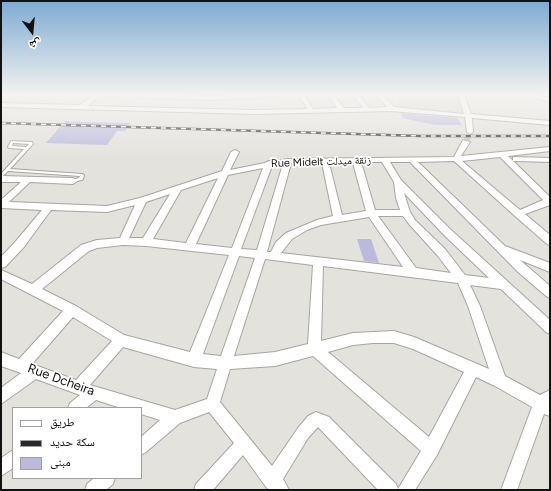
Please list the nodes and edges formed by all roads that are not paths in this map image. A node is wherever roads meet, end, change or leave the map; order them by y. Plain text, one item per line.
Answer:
1 (468, 116) edge
2 (479, 117) edge
3 (550, 123) edge
4 (470, 132) tunnel mouth
5 (466, 142) tunnel mouth
6 (27, 148) junction
7 (550, 150) edge
8 (235, 152) dead end
9 (505, 157) junction
10 (456, 159) junction
11 (325, 160) junction
12 (356, 160) junction
13 (385, 160) junction
14 (412, 160) junction
15 (550, 160) edge
16 (288, 161) junction
17 (269, 163) junction
18 (7, 170) junction
19 (225, 172) junction
20 (1, 177) edge
21 (29, 179) junction
22 (73, 182) joint
23 (398, 182) junction
24 (178, 188) junction
25 (142, 200) junction
26 (549, 201) edge
27 (1, 205) edge
28 (48, 208) junction
29 (107, 209) junction
30 (136, 212) junction
31 (371, 213) junction
32 (406, 213) junction
33 (518, 214) junction
34 (338, 219) junction
35 (123, 241) junction
36 (550, 241) edge
37 (146, 242) junction
38 (189, 247) junction
39 (500, 247) junction
40 (235, 252) junction
41 (261, 256) junction
42 (273, 257) junction
43 (318, 262) junction
44 (1, 264) edge
45 (550, 268) edge
46 (413, 272) junction
47 (1, 274) edge
48 (461, 278) junction
49 (504, 285) junction
50 (32, 290) junction
51 (550, 293) edge
52 (72, 310) junction
53 (550, 328) edge
54 (121, 340) junction
55 (314, 348) junction
56 (1, 358) edge
57 (194, 360) junction
58 (224, 363) junction
59 (28, 369) junction
60 (473, 369) junction
61 (500, 381) junction
62 (78, 388) junction
63 (94, 393) junction
64 (1, 397) edge
65 (547, 403) edge
66 (212, 404) junction
67 (77, 407) edge
68 (141, 407) edge
69 (142, 407) edge
70 (175, 417) junction
71 (243, 444) junction
72 (142, 446) edge
73 (431, 449) junction
74 (12, 459) edge
75 (1, 468) edge
76 (106, 479) edge
77 (277, 485) edge
78 (93, 490) edge
79 (202, 490) edge
80 (390, 490) edge
81 (406, 490) edge
82 (509, 490) edge

1 - 4 street
2 - 3 street
5 - 10 street
6 - 6 lane
6 - 18 lane
7 - 9 street, Rue Midelt زنقة ميدلت
8 - 19 street
9 - 10 street, Rue Midelt زنقة ميدلت
9 - 15 street
9 - 26 street
10 - 14 street, Rue Midelt زنقة ميدلت
10 - 33 street
11 - 12 street, Rue Midelt زنقة ميدلت
11 - 16 street, Rue Midelt زنقة ميدلت
11 - 34 street
12 - 13 street, Rue Midelt زنقة ميدلت
12 - 31 street
13 - 14 street, Rue Midelt زنقة ميدلت
13 - 23 street
14 - 39 street
16 - 17 street, Rue Midelt زنقة ميدلت
16 - 41 street
17 - 19 street, Rue Midelt زنقة ميدلت
17 - 40 street
18 - 20 lane
18 - 22 lane
19 - 24 street, Rue Midelt زنقة ميدلت
19 - 38 street
20 - 21 street
21 - 22 street
21 - 27 street
23 - 32 street
23 - 49 street
24 - 25 street, Rue Midelt زنقة ميدلت
24 - 37 street
25 - 29 street, Rue Midelt زنقة ميدلت
25 - 30 street
26 - 33 street
27 - 28 street, Rue Midelt زنقة ميدلت
28 - 29 street, Rue Midelt زنقة ميدلت
28 - 44 street
29 - 30 street
30 - 35 street
31 - 32 street
31 - 34 street
31 - 46 street
32 - 48 street
33 - 36 street
34 - 42 street
35 - 37 street
35 - 50 street
37 - 38 street
38 - 40 street
39 - 45 street
39 - 51 street
40 - 41 street
40 - 57 street
41 - 42 street
41 - 58 street
42 - 43 street
43 - 46 street
43 - 55 street
46 - 48 street
47 - 50 street
48 - 49 street
48 - 61 street
49 - 53 street
50 - 52 street
52 - 54 street
52 - 59 street
54 - 57 street
54 - 62 street
55 - 58 street
55 - 60 street
55 - 73 street
56 - 59 street, Rue Dcheira
57 - 58 street
58 - 66 street
59 - 62 street, Rue Dcheira
59 - 64 street
60 - 61 street
60 - 73 street
61 - 65 street
62 - 63 street, Rue Dcheira
63 - 67 street
63 - 68 street, Rue Dcheira
65 - 82 street
66 - 70 street
66 - 71 street
69 - 70 street, Rue Dcheira
70 - 72 street
71 - 77 street
71 - 79 street
73 - 81 street
74 - 75 street
76 - 78 street
77 - 80 street

